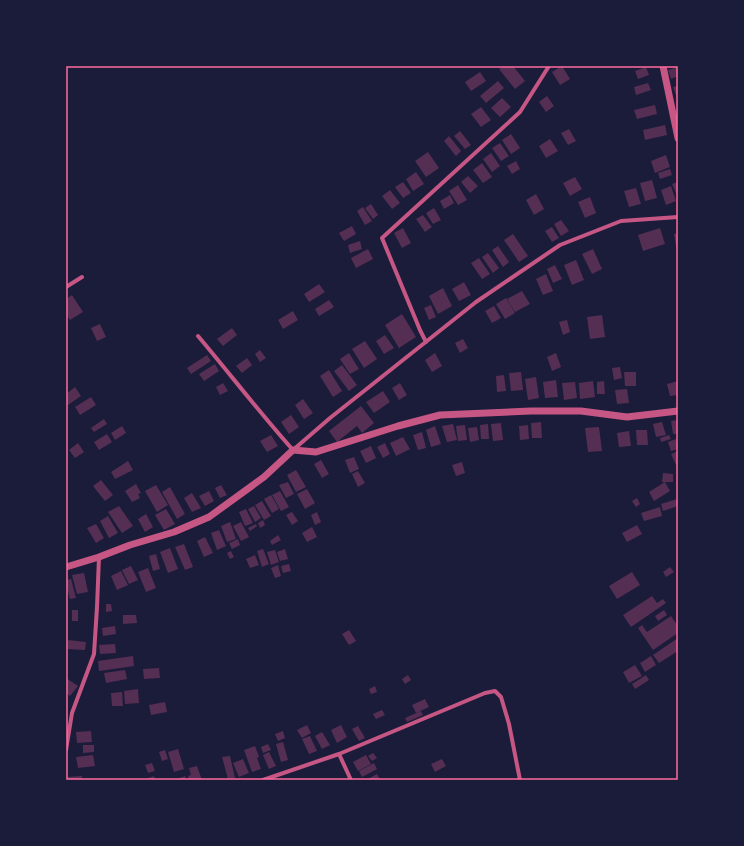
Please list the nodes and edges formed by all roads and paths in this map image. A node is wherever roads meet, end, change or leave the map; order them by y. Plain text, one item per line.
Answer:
1 (549, 66) edge
2 (663, 66) edge
3 (678, 138) edge
4 (678, 217) edge
5 (82, 277) dead end
6 (66, 287) edge
7 (198, 336) dead end
8 (426, 342) junction
9 (678, 411) edge
10 (293, 450) junction
11 (99, 557) junction
12 (66, 567) edge
13 (66, 750) edge
14 (340, 754) junction
15 (263, 780) edge
16 (351, 780) edge
17 (520, 780) edge

1 - 8 street
2 - 3 street
4 - 8 street
5 - 6 street
7 - 10 street
8 - 10 street
9 - 10 street
10 - 11 street
11 - 12 street
11 - 13 street
14 - 15 street
14 - 16 street
14 - 17 street

